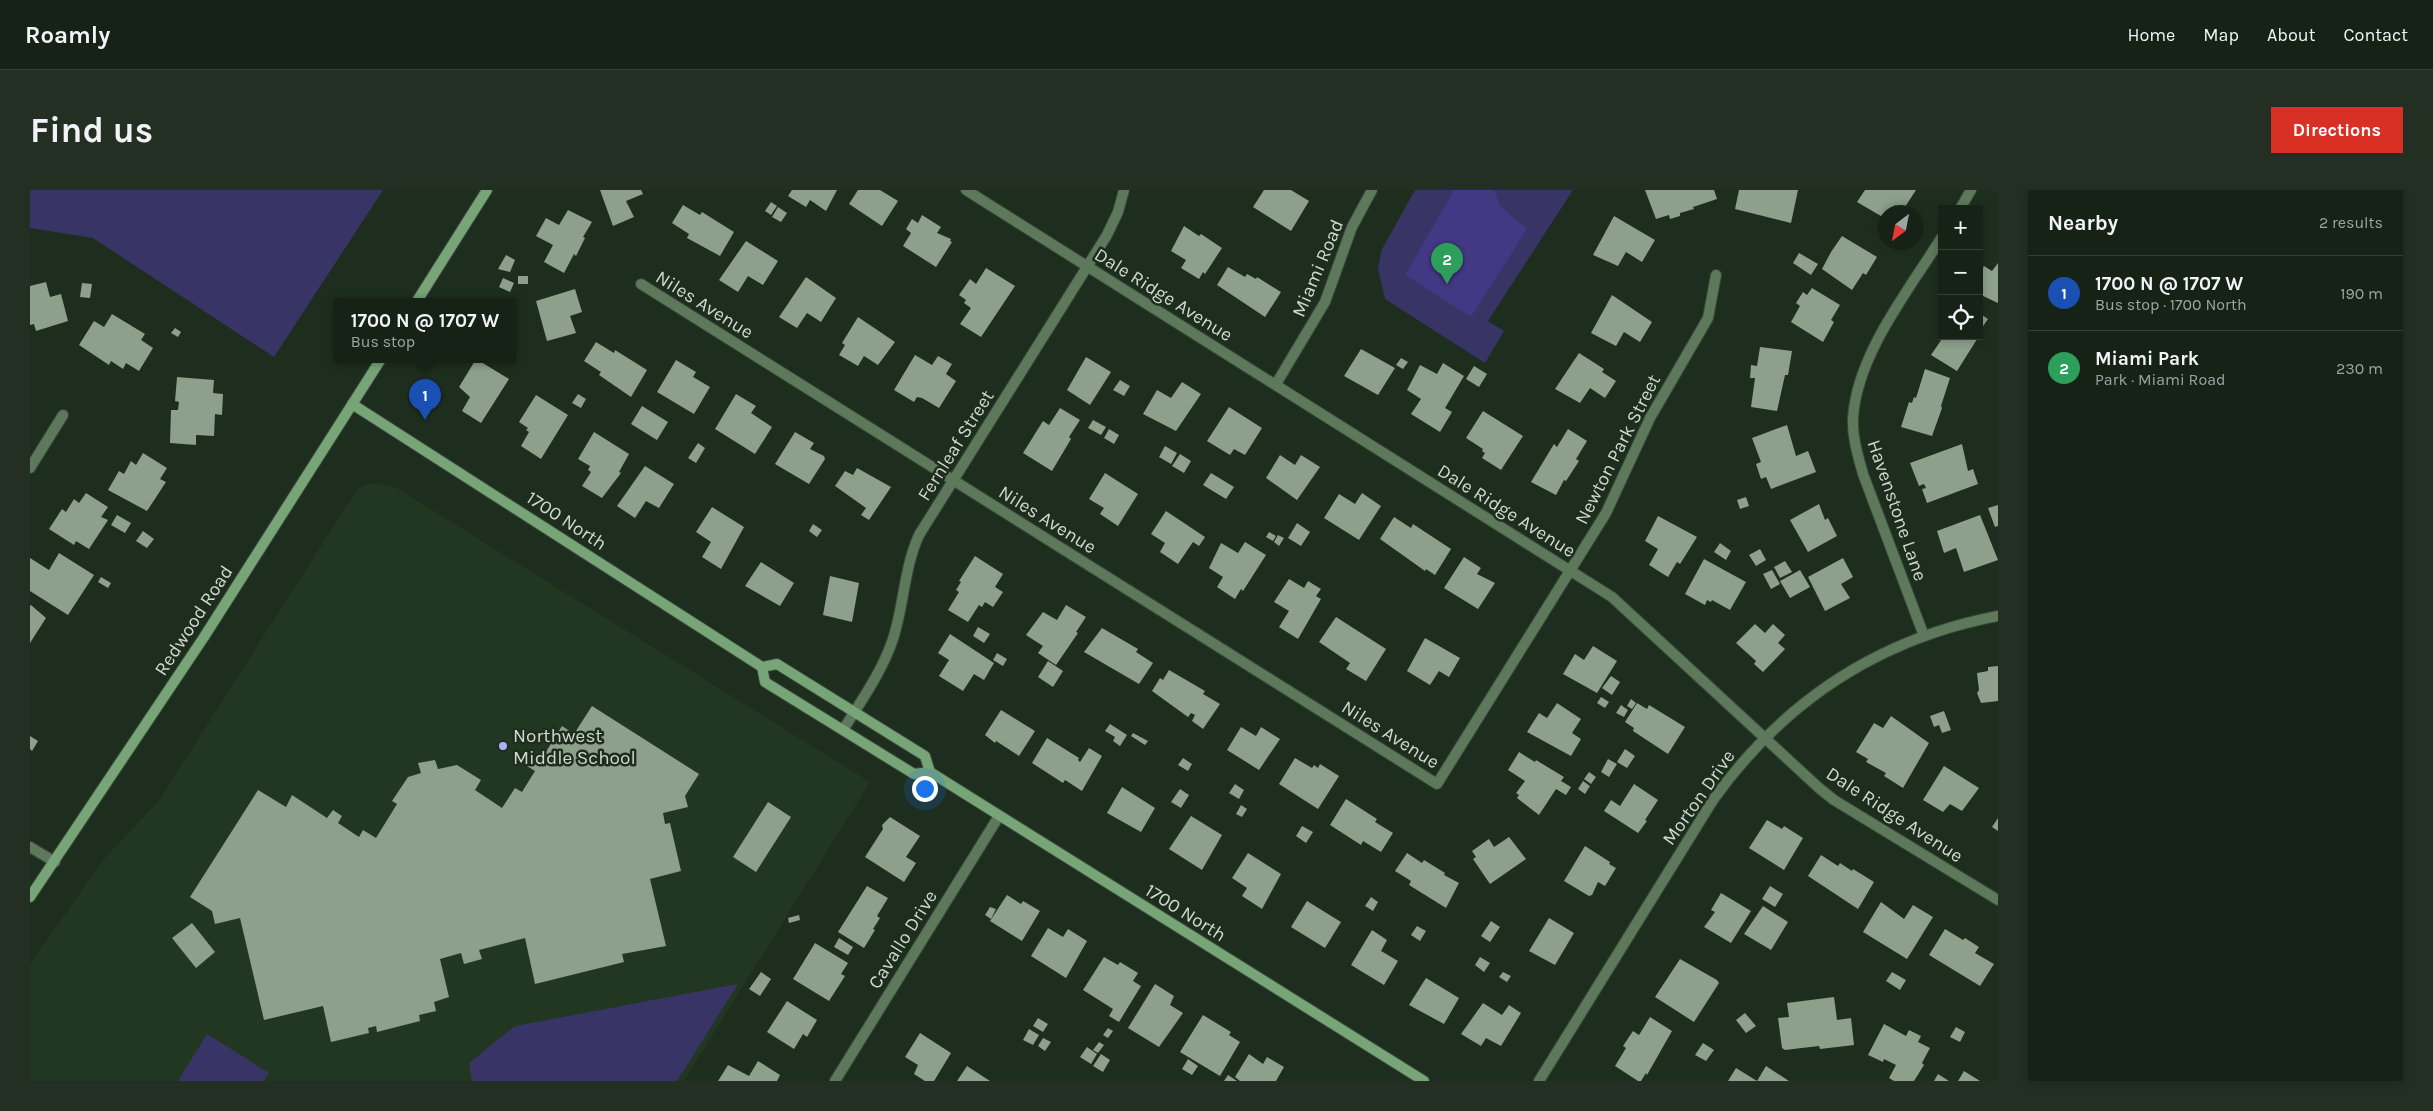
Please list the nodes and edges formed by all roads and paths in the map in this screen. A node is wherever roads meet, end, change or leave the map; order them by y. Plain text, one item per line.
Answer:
1 (487, 190) edge
2 (966, 190) edge
3 (1124, 190) edge
4 (1372, 190) edge
5 (1971, 190) edge
6 (1962, 205) edge
7 (1938, 243) edge
8 (1087, 266) junction
9 (1716, 275) dead end
10 (641, 284) dead end
11 (419, 298) edge
12 (378, 363) edge
13 (1276, 384) junction
14 (352, 404) junction
15 (63, 415) dead end
16 (30, 468) edge
17 (953, 480) junction
18 (1572, 571) junction
19 (1998, 616) edge
20 (1924, 636) junction
21 (762, 667) junction
22 (854, 712) junction
23 (843, 730) junction
24 (1765, 738) junction
25 (930, 772) junction
26 (1437, 784) joint
27 (999, 816) junction
28 (30, 847) edge
29 (55, 862) junction
30 (30, 897) edge
31 (1998, 900) edge
32 (835, 1081) edge
33 (1424, 1081) edge
34 (1539, 1081) edge

1 - 11 street
2 - 8 street, Dale Ridge Avenue
3 - 8 street, Fernleaf Street
4 - 13 street, Miami Road
5 - 6 street
7 - 20 street, Havenstone Lane
8 - 13 street, Dale Ridge Avenue
8 - 17 street, Fernleaf Street
9 - 18 street, Newton Park Street
10 - 17 street, Niles Avenue
12 - 14 street, Redwood Road
13 - 18 street, Dale Ridge Avenue
14 - 21 street, 1700 North
14 - 29 street, Redwood Road
15 - 16 street
17 - 22 street, Fernleaf Street
17 - 26 street, Niles Avenue
18 - 24 street, Dale Ridge Avenue
18 - 26 street, Newton Park Street
19 - 20 street, Morton Drive
20 - 24 street, Morton Drive
21 - 22 street, 1700 North
21 - 23 street, 1700 North
22 - 23 street, Fernleaf Street
22 - 25 street, 1700 North
23 - 25 street, 1700 North
24 - 31 street, Dale Ridge Avenue
24 - 34 street, Morton Drive
25 - 27 street, 1700 North
27 - 32 street, Cavallo Drive
27 - 33 street, 1700 North
28 - 29 street
29 - 30 street, Redwood Road

